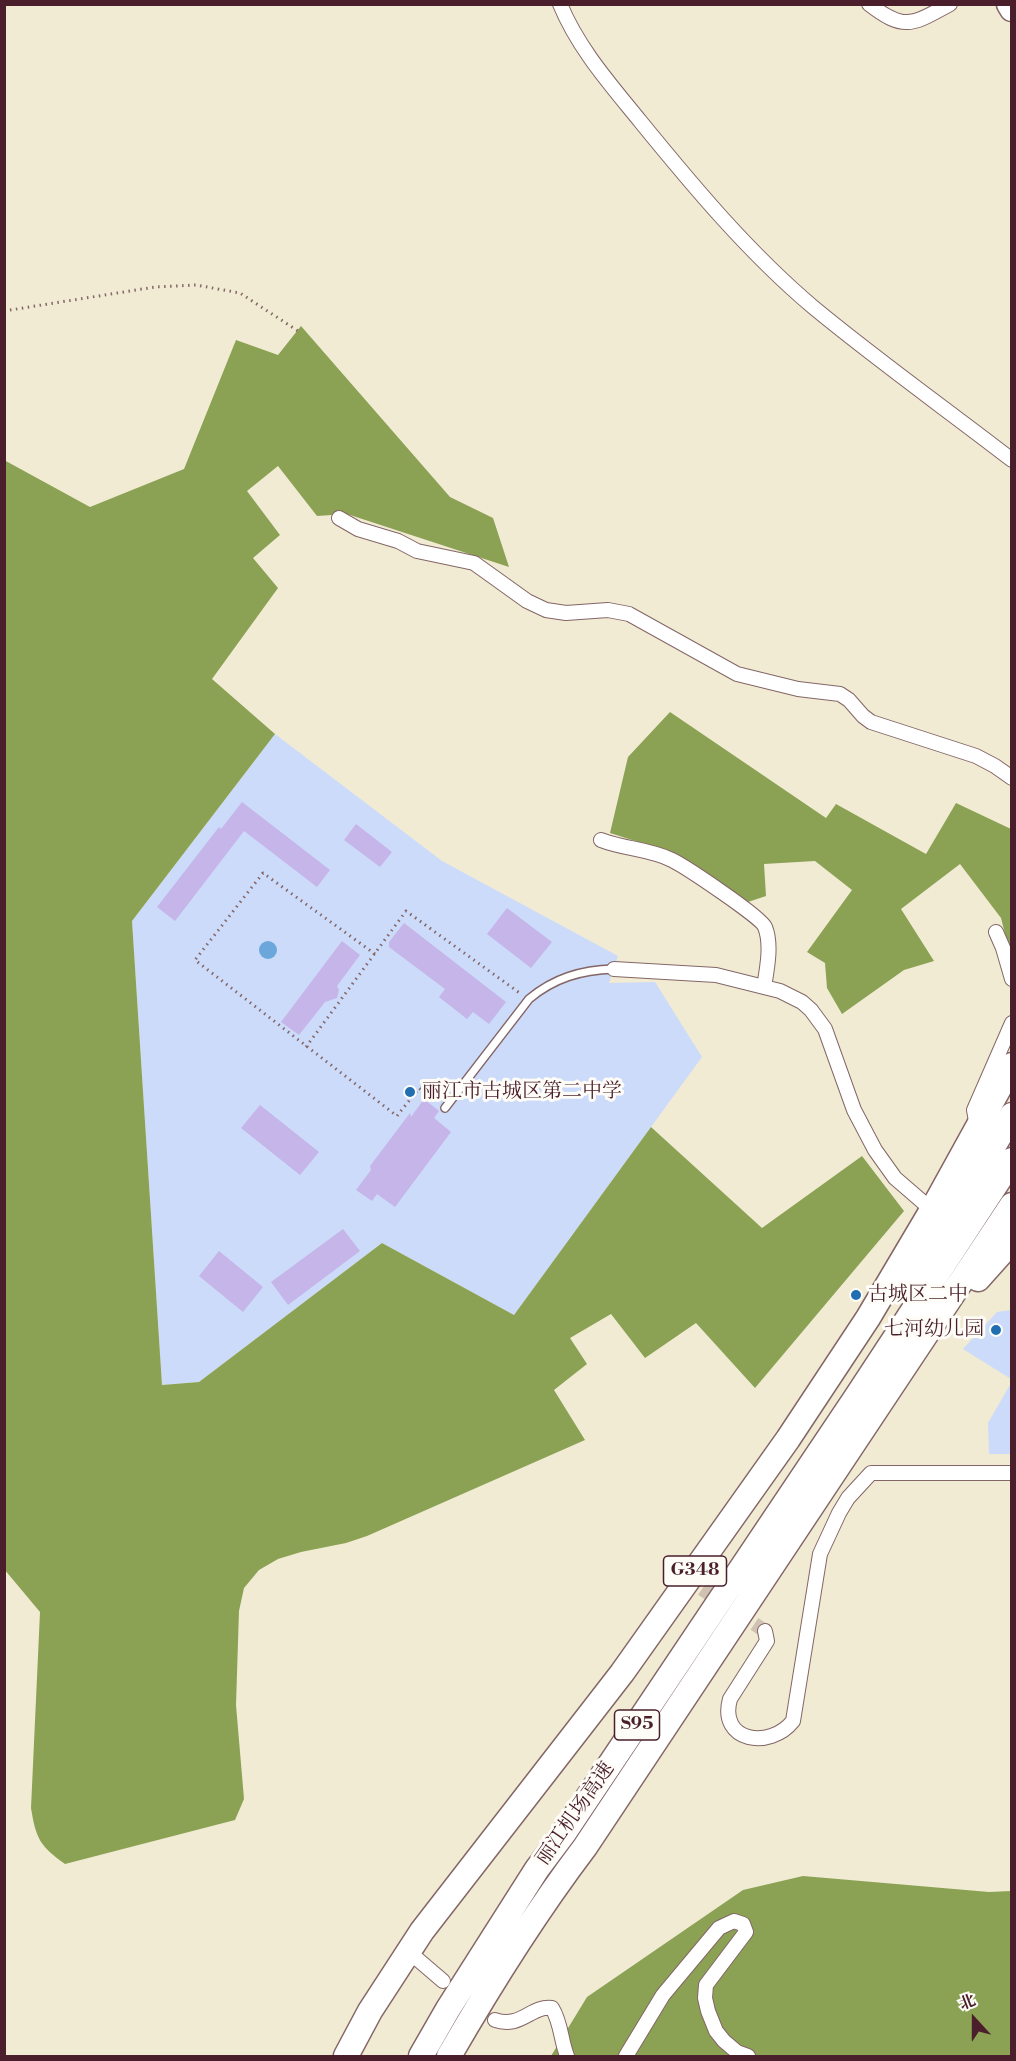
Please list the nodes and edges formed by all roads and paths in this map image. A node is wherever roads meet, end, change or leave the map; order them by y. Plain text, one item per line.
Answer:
1 (560, 4) edge
2 (868, 4) edge
3 (950, 4) edge
4 (1009, 4) edge
5 (1011, 9) edge
6 (4, 311) edge
7 (298, 331) dead end
8 (1011, 460) edge
9 (339, 518) dead end
10 (1011, 778) edge
11 (601, 840) dead end
12 (996, 932) dead end
13 (375, 954) junction
14 (614, 969) joint
15 (1011, 979) edge
16 (764, 987) junction
17 (529, 999) junction
18 (1011, 1023) edge
19 (306, 1047) junction
20 (1011, 1065) edge
21 (445, 1108) joint
22 (1011, 1115) edge
23 (978, 1127) junction
24 (1011, 1160) edge
25 (1011, 1205) edge
26 (932, 1210) junction
27 (1011, 1241) edge
28 (857, 1396) junction
29 (877, 1410) junction
30 (1011, 1473) edge
31 (765, 1630) dead end
32 (408, 1951) junction
33 (443, 1981) dead end
34 (495, 2019) dead end
35 (346, 2056) edge
36 (421, 2056) edge
37 (449, 2056) edge
38 (567, 2056) edge
39 (626, 2056) edge
40 (748, 2056) edge

1 - 8 street
2 - 3 street
4 - 5 highway
6 - 7 path
9 - 10 street
11 - 16 street
12 - 15 street
13 - 17 path
13 - 19 path
13 - 19 path
14 - 16 street
14 - 17 lane
16 - 26 street
17 - 21 lane
18 - 23 street
19 - 21 path
20 - 23 highway, G348
22 - 28 highway
23 - 26 highway, G348
24 - 28 highway
25 - 29 highway
26 - 32 highway, G348
27 - 29 highway
28 - 36 highway, 丽江机场高速 / S95
29 - 37 highway, 丽江机场高速 / S95
30 - 31 street
32 - 33 street
32 - 35 highway, G348
34 - 38 street
39 - 40 street

